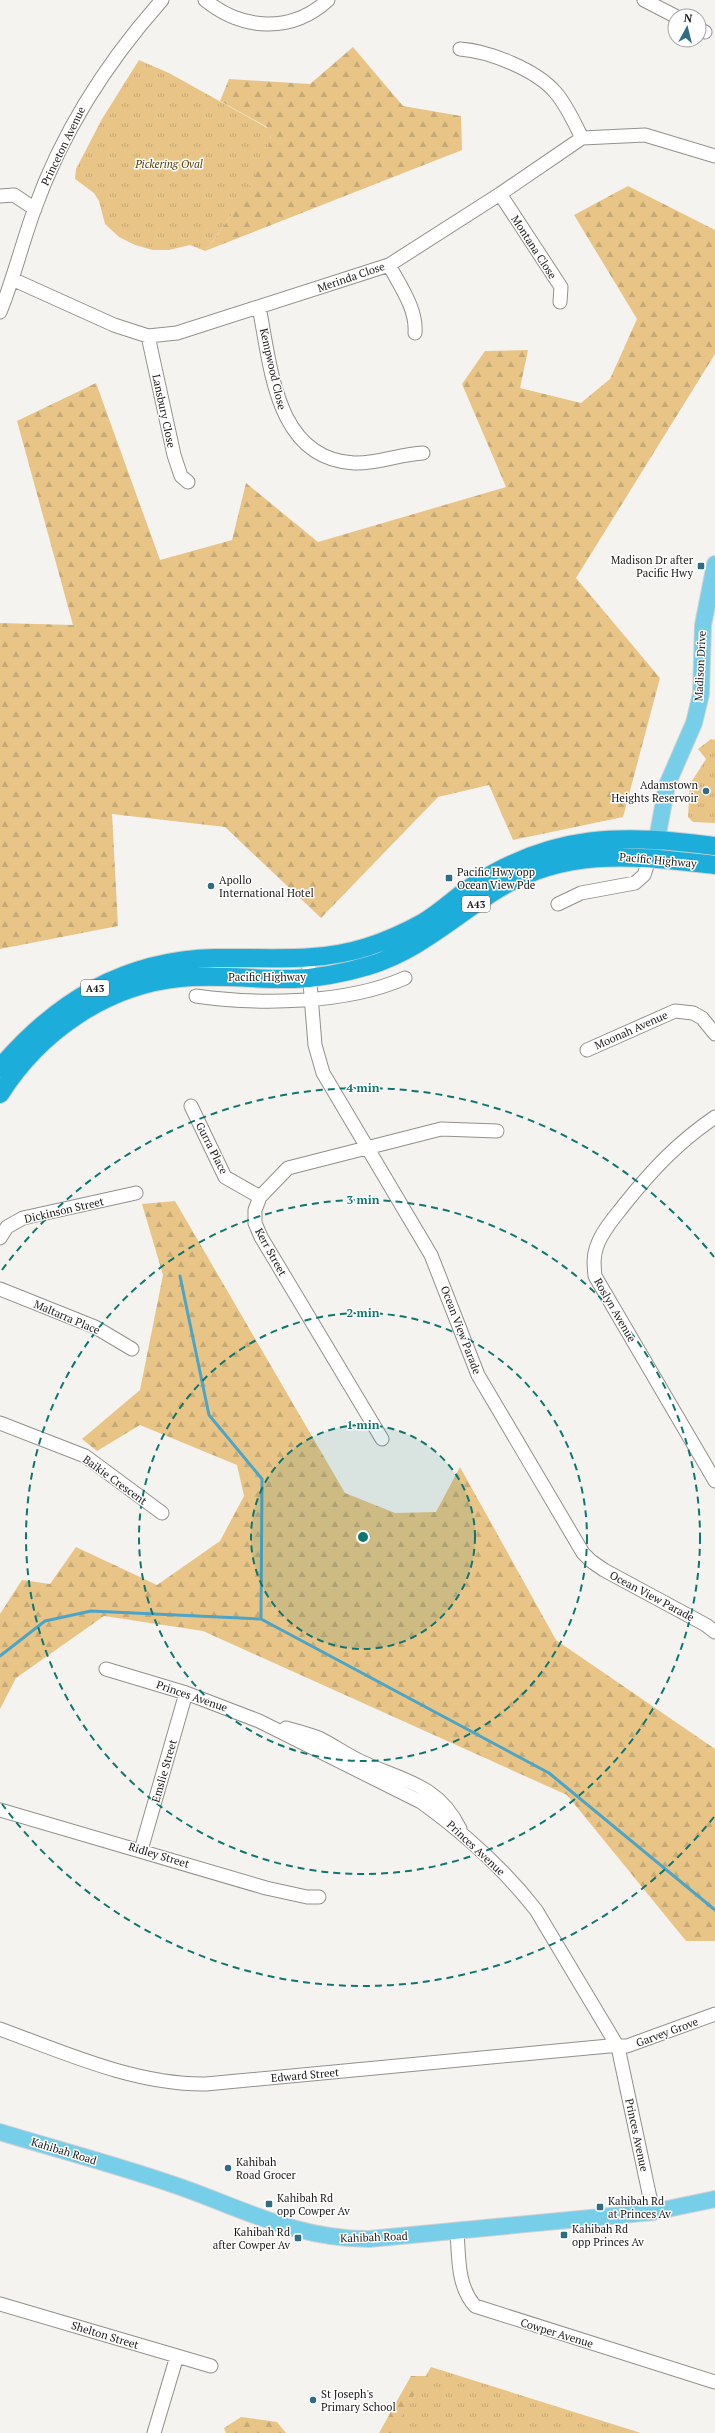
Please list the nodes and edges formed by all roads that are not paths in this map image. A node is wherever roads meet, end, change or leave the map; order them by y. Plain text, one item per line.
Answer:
1 (162, 0) edge
2 (205, 0) edge
3 (328, 0) edge
4 (644, 0) edge
5 (667, 12) edge
6 (460, 49) dead end
7 (582, 138) junction
8 (715, 156) edge
9 (500, 194) junction
10 (0, 196) edge
11 (35, 208) junction
12 (389, 265) junction
13 (12, 279) junction
14 (560, 302) dead end
15 (259, 307) junction
16 (0, 312) edge
17 (416, 333) dead end
18 (148, 336) junction
19 (423, 453) dead end
20 (188, 482) dead end
21 (715, 564) edge
22 (657, 839) junction
23 (715, 846) edge
24 (650, 857) junction
25 (715, 865) edge
26 (558, 904) dead end
27 (308, 958) junction
28 (310, 978) junction
29 (405, 978) dead end
30 (196, 996) dead end
31 (311, 999) junction
32 (715, 1034) edge
33 (587, 1050) dead end
34 (0, 1068) edge
35 (0, 1094) edge
36 (191, 1106) dead end
37 (715, 1117) edge
38 (497, 1131) dead end
39 (367, 1147) junction
40 (136, 1194) dead end
41 (260, 1197) junction
42 (0, 1238) edge
43 (0, 1289) edge
44 (132, 1349) dead end
45 (0, 1423) edge
46 (382, 1439) dead end
47 (715, 1481) edge
48 (162, 1513) dead end
49 (715, 1632) edge
50 (106, 1668) dead end
51 (186, 1692) junction
52 (0, 1810) edge
53 (141, 1850) junction
54 (319, 1897) dead end
55 (715, 2014) edge
56 (0, 2029) edge
57 (618, 2047) junction
58 (0, 2132) edge
59 (715, 2199) edge
60 (653, 2212) junction
61 (457, 2232) junction
62 (0, 2304) edge
63 (177, 2356) junction
64 (211, 2366) dead end
65 (715, 2382) edge
66 (154, 2433) edge

1 - 11 street, Princeton Avenue
2 - 3 street
4 - 5 street
6 - 7 street
7 - 8 street
7 - 9 street, Merinda Close
9 - 12 street, Merinda Close
9 - 14 street, Montana Close
10 - 11 street
11 - 13 street, Princeton Avenue
12 - 15 street, Merinda Close
12 - 17 street
13 - 16 street, Princeton Avenue
13 - 18 street, Merinda Close
15 - 18 street, Merinda Close
15 - 19 street, Kempwood Close
18 - 20 street, Lansbury Close
21 - 22 main road, Madison Drive
22 - 23 highway, Pacific Highway / A43
22 - 24 main road, Madison Drive
22 - 27 highway, Pacific Highway / A43
24 - 25 highway, Pacific Highway / A43
24 - 26 street
24 - 28 highway, Pacific Highway / A43
27 - 28 street, Ocean View Parade
27 - 34 highway, Pacific Highway / A43
28 - 31 street, Ocean View Parade
28 - 35 highway, Pacific Highway / A43
29 - 31 street, Pacific Highway
30 - 31 street, Pacific Highway
31 - 39 street, Ocean View Parade
32 - 33 street, Moonah Avenue
36 - 41 street, Gurra Place
37 - 47 street, Roslyn Avenue
38 - 39 street, Kerr Street
39 - 41 street, Kerr Street
39 - 49 street, Ocean View Parade
40 - 42 street, Dickinson Street
41 - 46 street, Kerr Street
43 - 44 street, Maltarra Place
45 - 48 street, Baikie Crescent
50 - 51 street, Princes Avenue
51 - 53 street, Emslie Street
51 - 57 street, Princes Avenue
52 - 53 street, Ridley Street
53 - 54 street, Ridley Street
55 - 57 street, Garvey Grove
56 - 57 street, Edward Street
57 - 60 street, Princes Avenue
58 - 61 main road, Kahibah Road
59 - 60 main road, Kahibah Road
60 - 61 main road, Kahibah Road
61 - 65 street, Cowper Avenue
62 - 63 street, Shelton Street
63 - 64 street, Shelton Street
63 - 66 street

